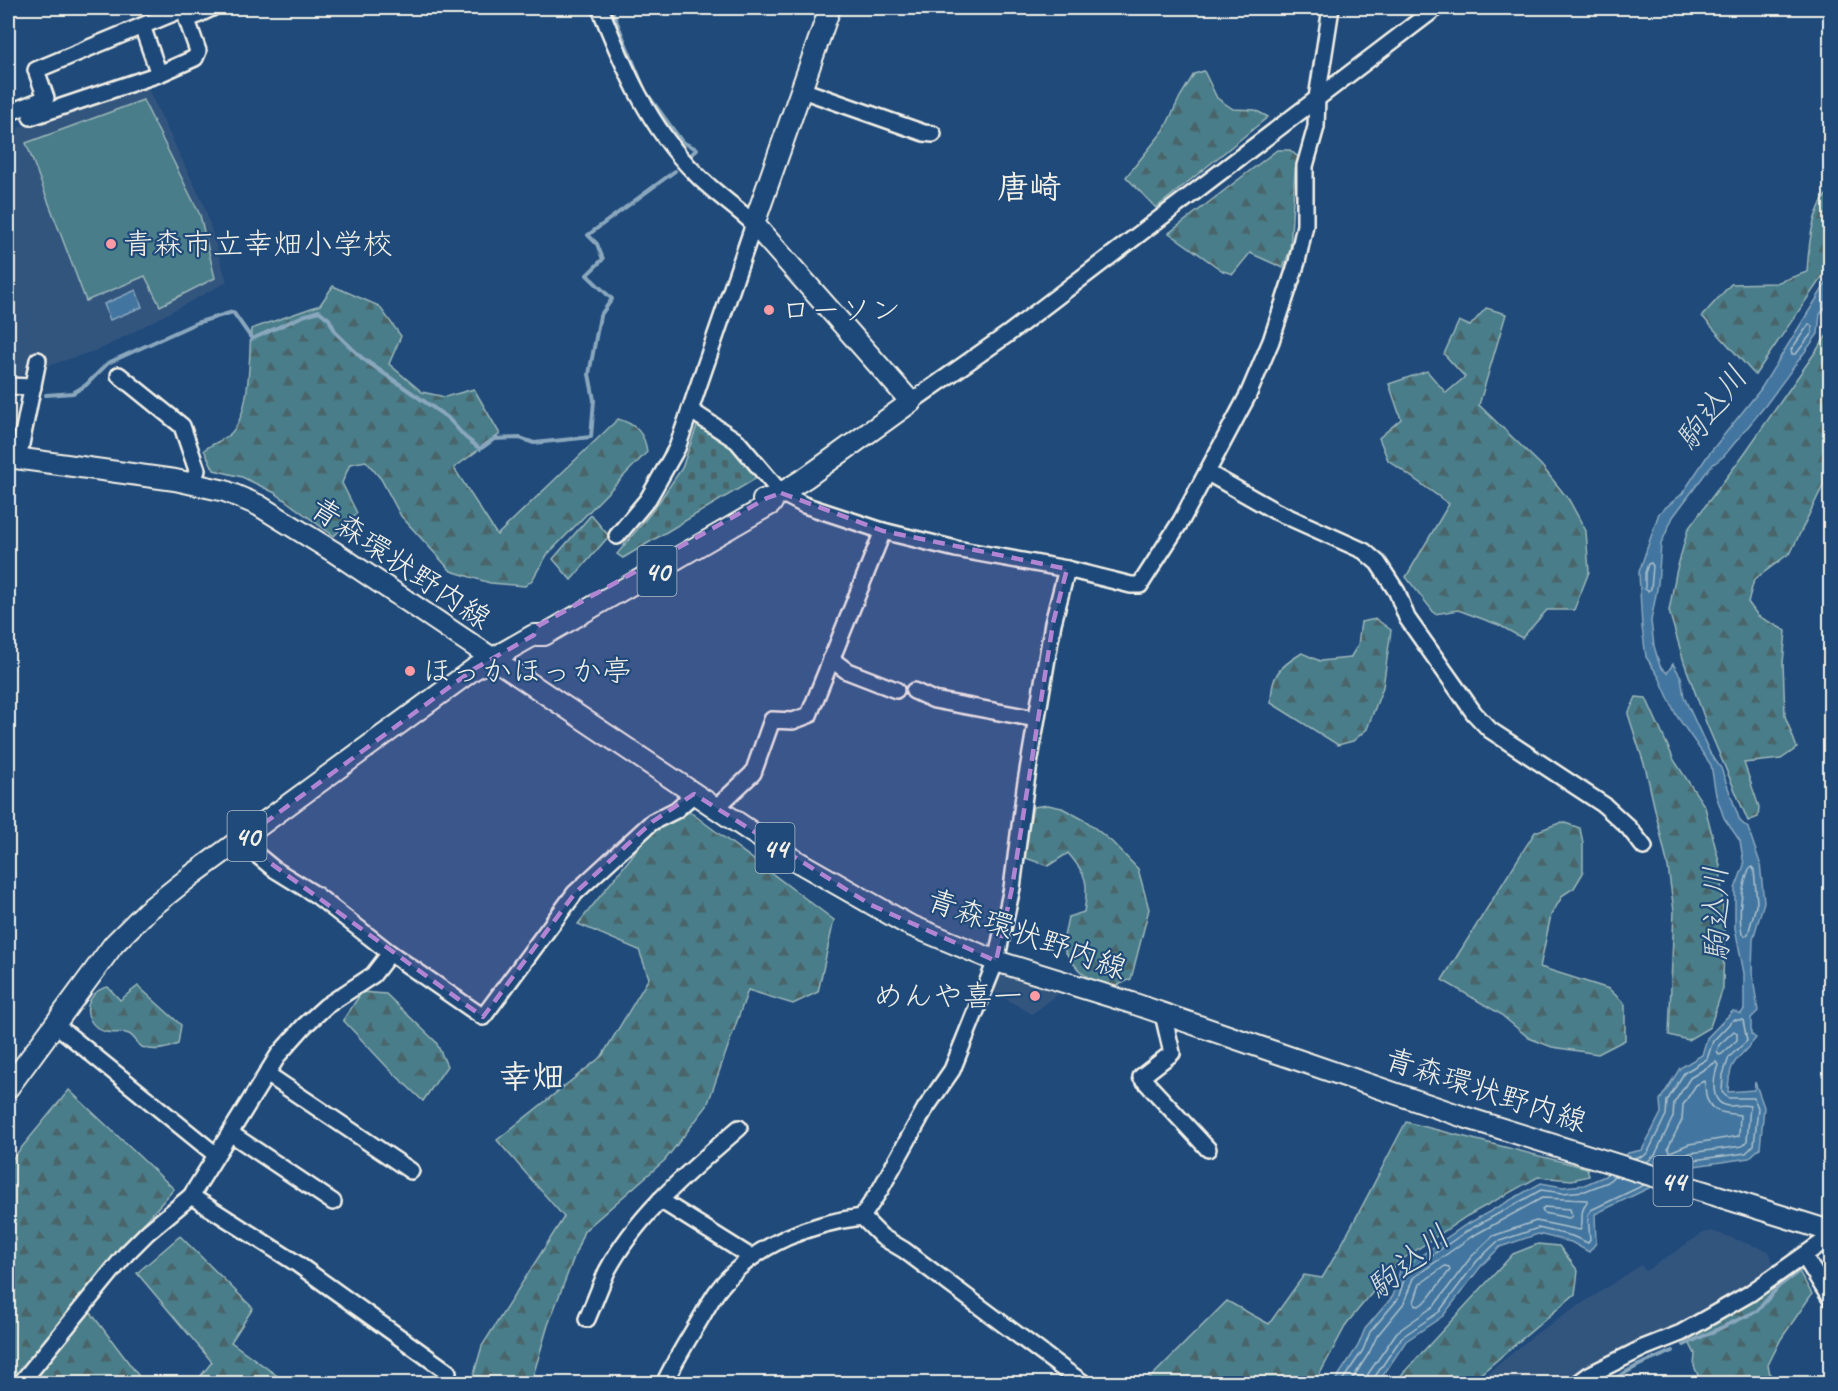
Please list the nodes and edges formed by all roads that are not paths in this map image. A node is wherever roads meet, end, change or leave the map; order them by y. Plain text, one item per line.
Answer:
1 (212, 8) edge
2 (600, 8) edge
3 (830, 8) edge
4 (1331, 8) edge
5 (1436, 8) edge
6 (183, 9) dead end
7 (142, 26) junction
8 (159, 74) junction
9 (802, 90) junction
10 (1317, 98) junction
11 (8, 113) edge
12 (31, 117) dead end
13 (933, 134) dead end
14 (754, 224) junction
15 (38, 360) dead end
16 (119, 375) dead end
17 (8, 386) edge
18 (33, 387) junction
19 (911, 402) junction
20 (690, 410) junction
21 (13, 458) edge
22 (1208, 472) junction
23 (193, 484) junction
24 (778, 495) junction
25 (884, 531) junction
26 (617, 536) dead end
27 (1067, 569) junction
28 (492, 659) junction
29 (831, 659) junction
30 (896, 690) dead end
31 (914, 691) dead end
32 (1036, 719) junction
33 (694, 794) junction
34 (716, 808) junction
35 (240, 841) junction
36 (1644, 846) dead end
37 (390, 952) junction
38 (996, 961) junction
39 (1163, 1014) junction
40 (55, 1024) junction
41 (267, 1074) junction
42 (8, 1088) edge
43 (739, 1128) dead end
44 (230, 1133) junction
45 (1208, 1149) dead end
46 (216, 1155) junction
47 (411, 1172) dead end
48 (191, 1196) junction
49 (660, 1200) junction
50 (333, 1202) dead end
51 (862, 1217) junction
52 (1830, 1231) edge
53 (1830, 1237) edge
54 (1804, 1256) junction
55 (751, 1257) junction
56 (1830, 1298) edge
57 (587, 1318) dead end
58 (448, 1372) dead end
59 (20, 1383) edge
60 (664, 1383) edge
61 (1085, 1383) edge
62 (1577, 1383) edge

1 - 8 street
2 - 14 street
3 - 9 main road
4 - 10 street
5 - 10 street
6 - 7 street
7 - 8 street
7 - 11 street
8 - 12 street
9 - 13 street
9 - 14 main road
10 - 19 street
10 - 22 street
14 - 19 main road
14 - 20 street
15 - 18 street
16 - 23 street
17 - 18 street
18 - 21 street
19 - 24 main road, 40
20 - 24 street
20 - 26 street
21 - 23 main road, 青森環状野内線 / 44
22 - 27 street
22 - 36 street
23 - 28 main road, 青森環状野内線 / 44
24 - 25 street
24 - 28 main road, 40
25 - 27 street
25 - 29 street
27 - 32 street
28 - 33 main road, 青森環状野内線 / 44
28 - 35 main road, 40
29 - 30 street
29 - 34 street
31 - 32 street
32 - 38 street
33 - 34 main road, 青森環状野内線 / 44
33 - 37 street
34 - 38 main road, 青森環状野内線 / 44
35 - 37 street
35 - 40 main road, 40
37 - 41 street
38 - 39 main road, 青森環状野内線 / 44
38 - 51 street
39 - 45 street
39 - 52 main road, 青森環状野内線 / 44
40 - 42 main road, 40
40 - 46 street
41 - 44 street
41 - 47 street
43 - 49 street
44 - 46 street
44 - 50 street
46 - 48 street
48 - 58 street
48 - 59 street
49 - 55 street
49 - 57 street
51 - 55 street
51 - 61 street
53 - 54 street
54 - 56 street
54 - 62 street
55 - 60 street

